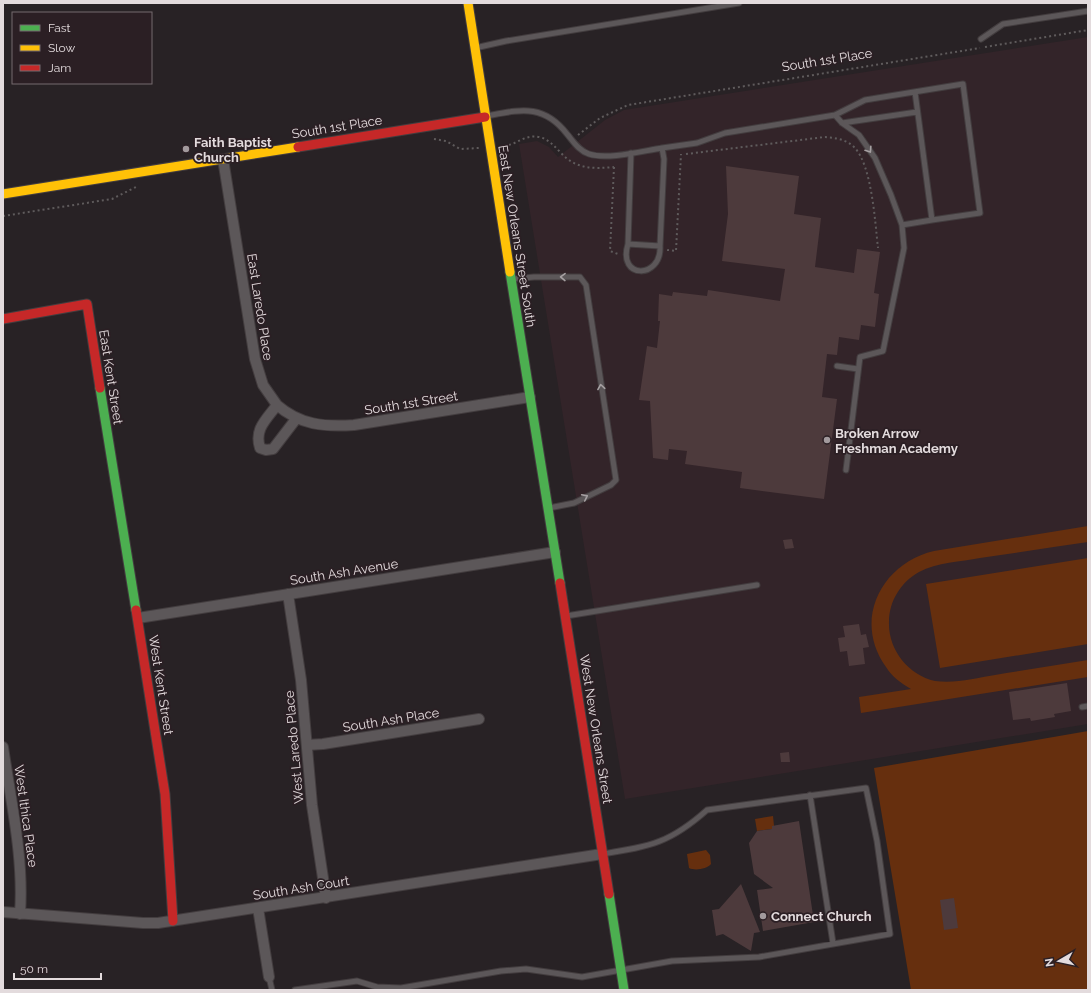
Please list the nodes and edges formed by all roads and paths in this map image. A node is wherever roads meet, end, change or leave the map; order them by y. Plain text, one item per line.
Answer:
1 (468, 3) edge
2 (739, 3) edge
3 (1088, 11) edge
4 (1088, 30) edge
5 (981, 38) dead end
6 (474, 48) junction
7 (915, 92) junction
8 (917, 112) junction
9 (836, 115) junction
10 (485, 116) junction
11 (842, 124) junction
12 (578, 135) dead end
13 (508, 146) dead end
14 (565, 147) dead end
15 (473, 148) dead end
16 (662, 148) junction
17 (464, 149) dead end
18 (560, 151) junction
19 (631, 153) junction
20 (681, 154) junction
21 (223, 159) junction
22 (664, 159) junction
23 (630, 161) junction
24 (614, 167) junction
25 (140, 185) dead end
26 (3, 194) edge
27 (3, 216) edge
28 (932, 220) junction
29 (902, 225) junction
30 (628, 244) junction
31 (660, 246) junction
32 (878, 248) dead end
33 (668, 256) dead end
34 (618, 257) dead end
35 (511, 279) junction
36 (3, 319) edge
37 (837, 366) dead end
38 (858, 369) junction
39 (530, 397) junction
40 (277, 405) junction
41 (296, 419) junction
42 (110, 454) joint
43 (846, 470) dead end
44 (542, 472) joint
45 (548, 508) junction
46 (554, 552) junction
47 (757, 585) dead end
48 (288, 594) junction
49 (565, 616) junction
50 (138, 618) junction
51 (479, 719) dead end
52 (307, 745) junction
53 (3, 747) edge
54 (810, 795) junction
55 (602, 854) junction
56 (326, 898) junction
57 (258, 908) junction
58 (3, 912) edge
59 (20, 914) junction
60 (173, 921) junction
61 (833, 943) junction
62 (621, 970) junction
63 (269, 977) joint
64 (378, 989) edge
65 (401, 989) edge
66 (272, 990) edge
67 (295, 990) edge
68 (624, 990) edge

1 - 6 street, East New Orleans Street South
2 - 6 lane
3 - 5 lane
4 - 12 path, South 1st Place
6 - 10 street, East New Orleans Street South
7 - 8 lane
7 - 9 lane
7 - 28 lane
8 - 11 lane
8 - 28 lane
9 - 11 lane
9 - 16 lane
10 - 19 lane
10 - 21 street, South 1st Place
10 - 35 street, East New Orleans Street South
11 -> 29 lane
13 - 18 path
14 - 18 path
15 - 17 path
16 - 19 lane
16 - 22 lane
18 - 24 path
19 - 23 lane
20 - 22 path
20 - 32 path
20 - 33 path
21 - 26 street, South 1st Place
21 - 40 street, East Laredo Place
22 - 31 lane
23 - 24 path
23 - 30 lane
24 - 34 path
25 - 27 path
28 - 29 lane
29 - 38 lane
30 - 31 lane
30 - 31 lane
35 - 39 street, East New Orleans Street South
45 -> 35 lane
36 - 42 street, East Kent Street
37 - 38 lane
38 - 43 lane
39 - 41 street, South 1st Street
39 - 44 street, East New Orleans Street South
40 - 41 street, South 1st Street
40 - 41 street
42 - 50 street, West Kent Street
44 - 45 street, West New Orleans Street
45 - 46 street, West New Orleans Street
46 - 48 street, South Ash Avenue
46 - 49 street, West New Orleans Street
47 - 49 lane
48 - 50 street, South Ash Avenue
48 - 52 street, West Laredo Place
49 - 55 street, West New Orleans Street
50 - 60 street, West Kent Street
51 - 52 street, South Ash Place
52 - 56 street, West Laredo Place
53 - 59 street, West Ithica Place
54 - 55 lane
54 - 61 lane
54 - 61 lane
55 - 56 street, South Ash Court
55 - 62 street, West New Orleans Street
56 - 57 street, South Ash Court
57 - 60 street, South Ash Court
57 - 63 street
58 - 59 street, South Ash Court
59 - 60 street, South Ash Court
61 - 62 lane
62 - 65 lane
62 - 68 street, West New Orleans Street
63 - 66 lane
64 - 65 lane
64 - 67 lane

